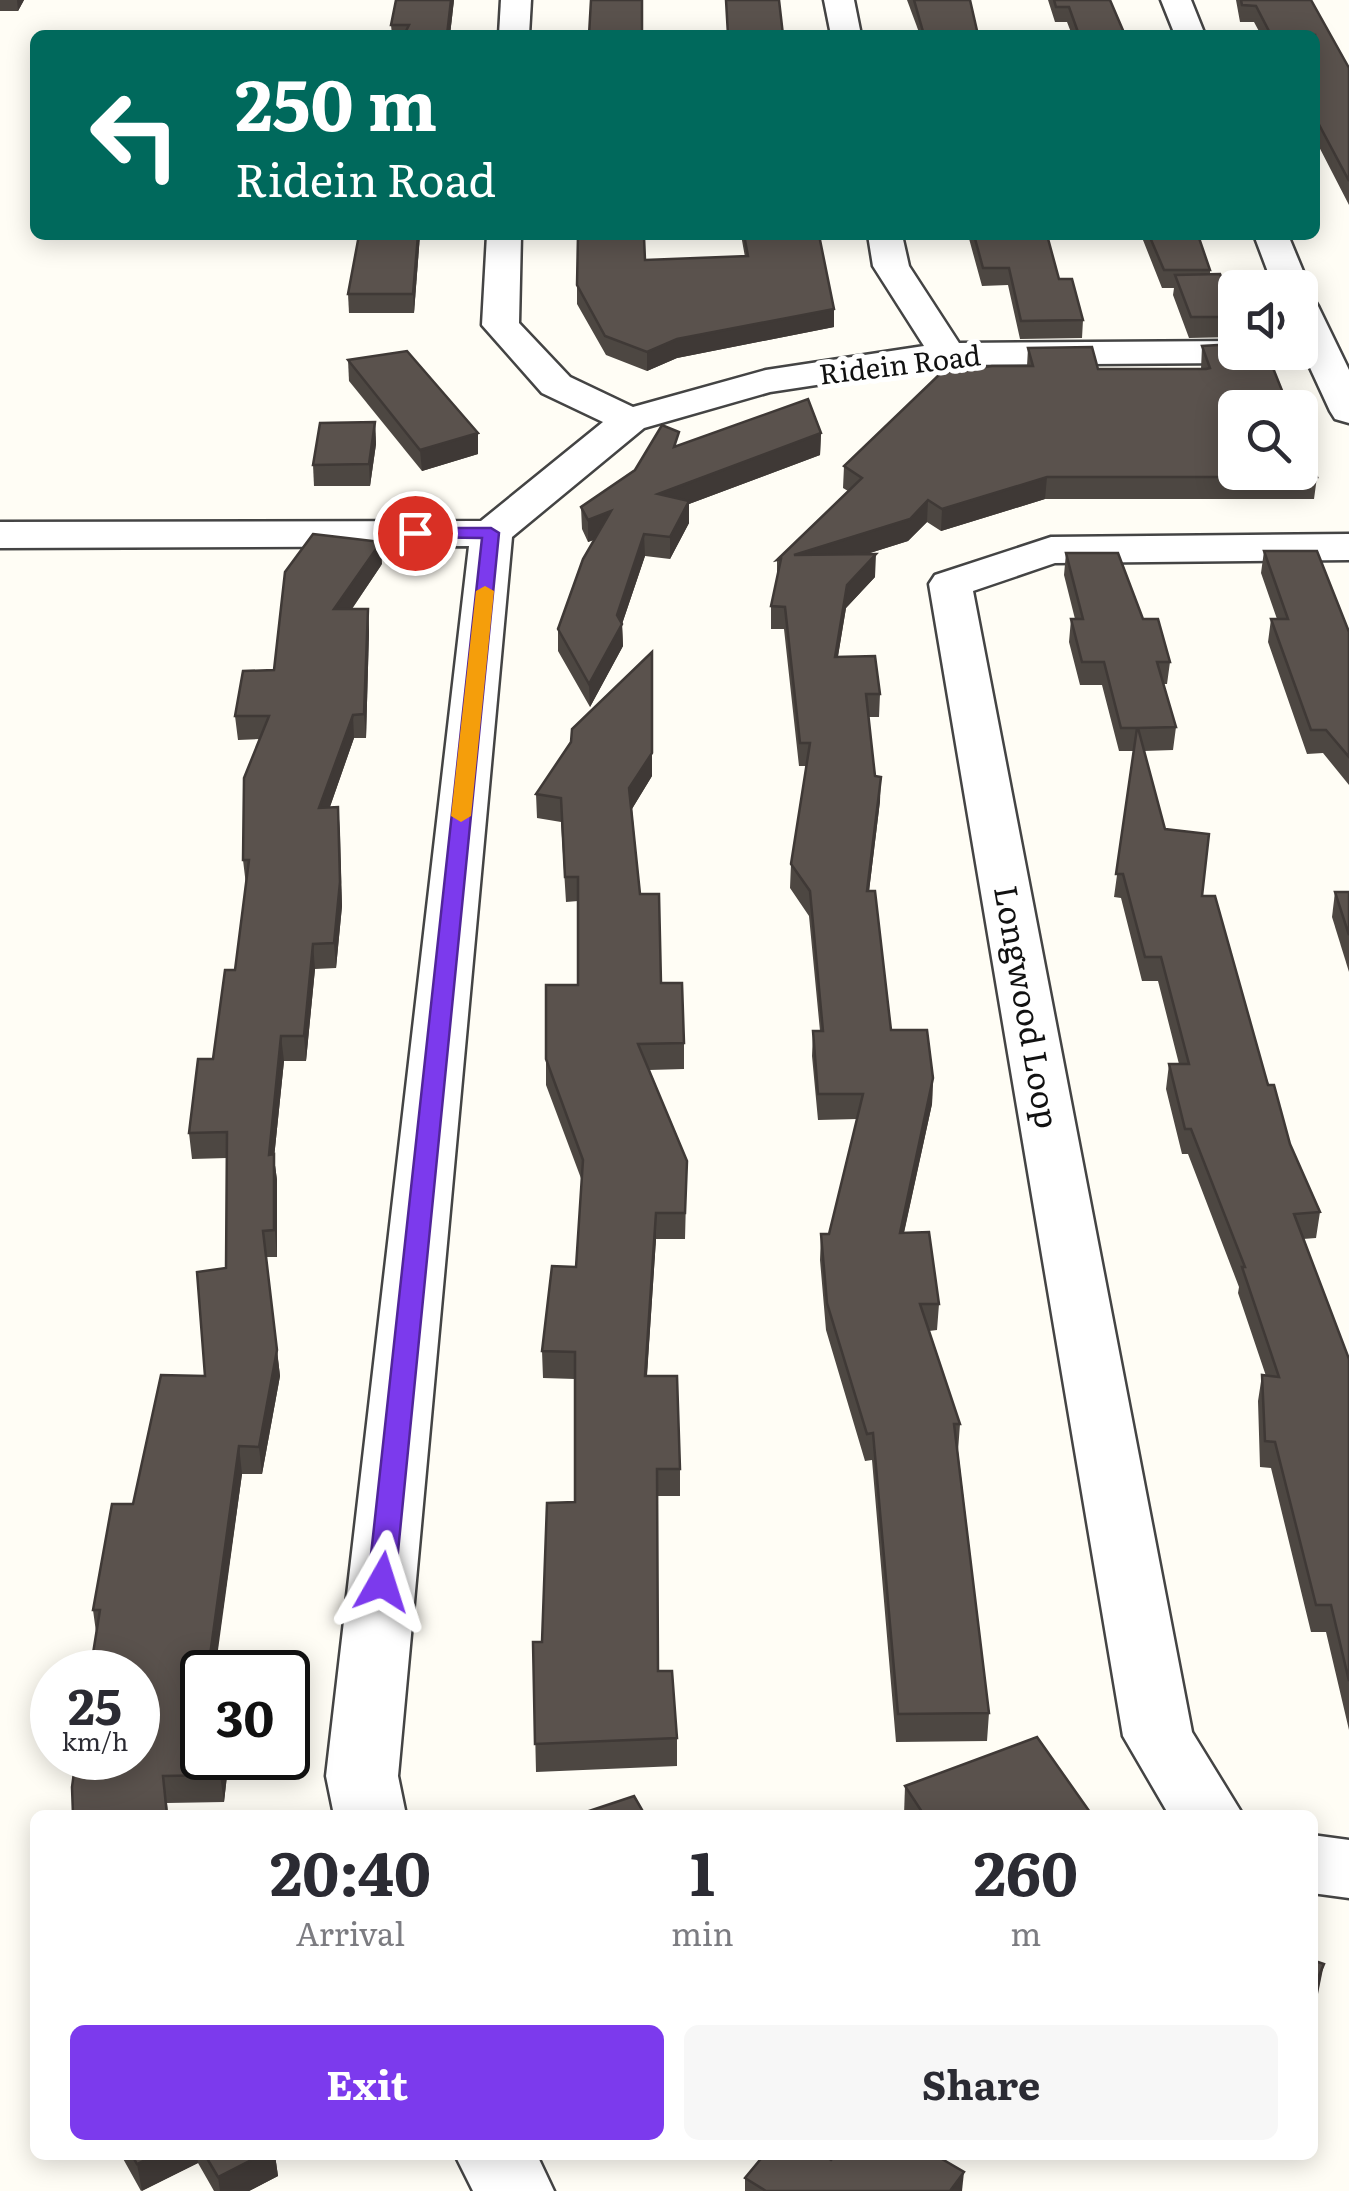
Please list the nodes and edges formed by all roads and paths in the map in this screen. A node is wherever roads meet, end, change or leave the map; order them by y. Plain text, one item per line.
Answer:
1 (516, 0) edge
2 (839, 0) edge
3 (1176, 0) edge
4 (514, 30) edge
5 (845, 30) edge
6 (1188, 30) edge
7 (504, 240) edge
8 (887, 240) edge
9 (1273, 240) edge
10 (1285, 270) edge
11 (1322, 351) edge
12 (1218, 352) edge
13 (948, 354) junction
14 (1349, 411) edge
15 (630, 420) junction
16 (491, 533) junction
17 (0, 534) edge
18 (1349, 547) edge
19 (369, 1810) edge
20 (1204, 1810) edge
21 (1318, 1865) edge
22 (1349, 1869) edge
23 (498, 2160) edge
24 (514, 2191) edge

1 - 4 street
2 - 5 street
3 - 6 street
7 - 15 street
8 - 13 street
9 - 10 street
11 - 14 street
12 - 13 street, Ridein Road
13 - 15 street, Ridein Road
15 - 16 street
16 - 17 street
16 - 19 street
18 - 20 street, Longwood Loop
21 - 22 street
23 - 24 street

